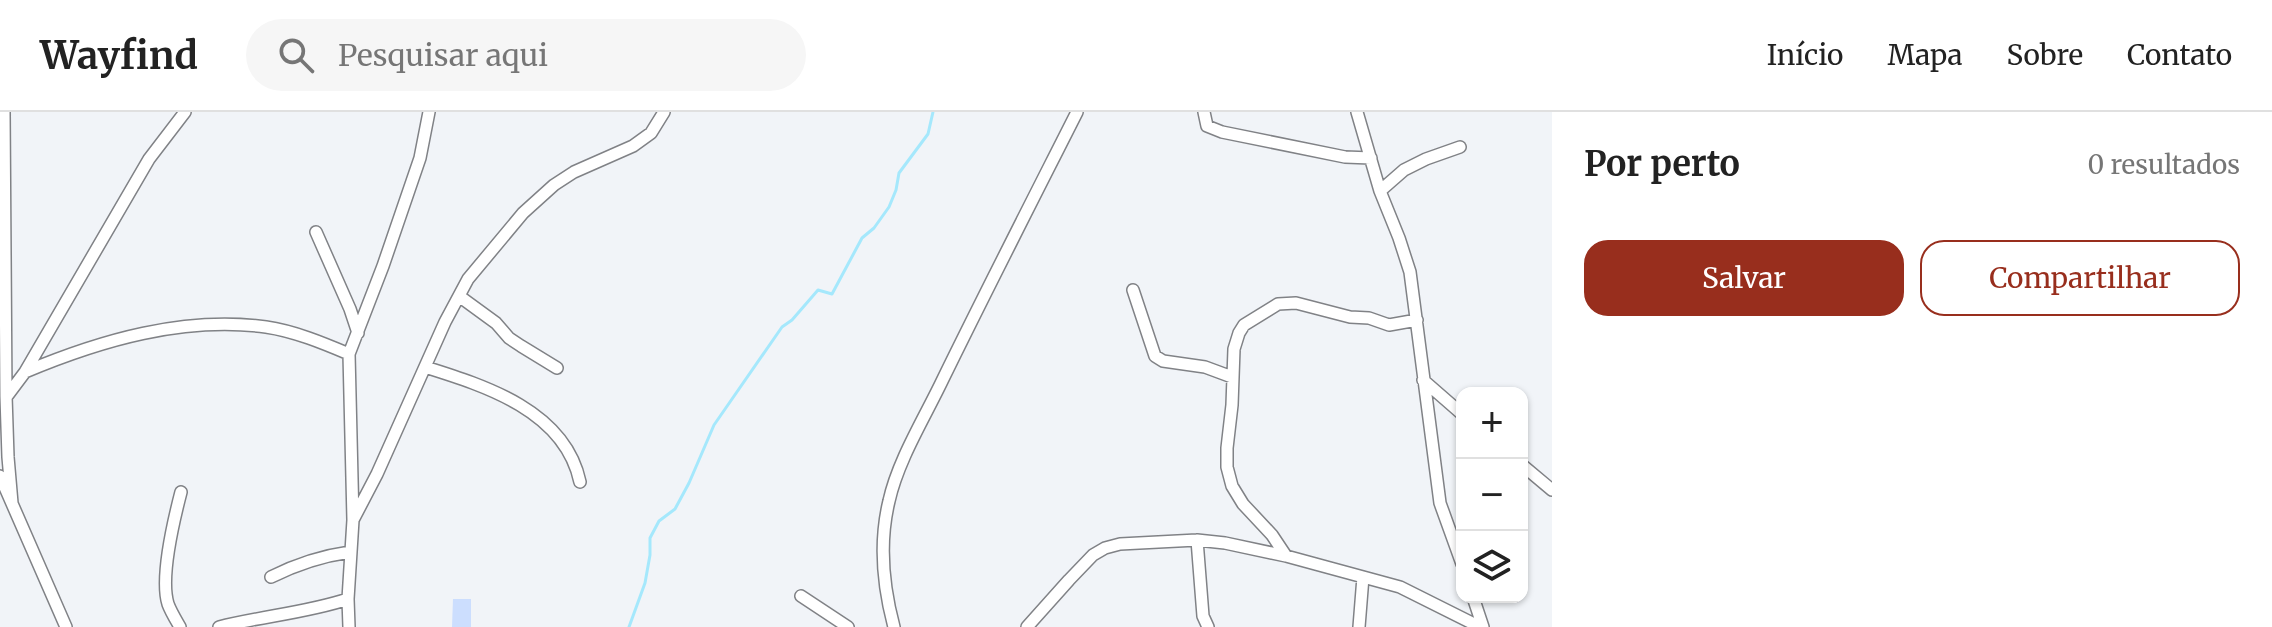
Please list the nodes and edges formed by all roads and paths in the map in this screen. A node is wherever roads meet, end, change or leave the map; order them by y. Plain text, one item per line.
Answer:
1 (4, 112) edge
2 (14, 112) edge
3 (185, 112) edge
4 (429, 112) edge
5 (664, 112) edge
6 (1077, 112) edge
7 (1204, 112) edge
8 (1357, 112) edge
9 (4, 126) junction
10 (1460, 147) dead end
11 (1371, 158) junction
12 (2, 182) edge
13 (1380, 191) junction
14 (316, 232) dead end
15 (1133, 290) dead end
16 (459, 296) junction
17 (1417, 320) junction
18 (358, 333) junction
19 (349, 354) junction
20 (425, 367) junction
21 (557, 368) dead end
22 (25, 372) junction
23 (1232, 377) junction
24 (1423, 380) junction
25 (3, 400) edge
26 (1456, 409) edge
27 (1528, 470) edge
28 (0, 476) edge
29 (580, 482) dead end
30 (1552, 490) edge
31 (181, 492) dead end
32 (12, 503) junction
33 (353, 520) junction
34 (1197, 540) junction
35 (1456, 547) edge
36 (350, 552) junction
37 (1286, 556) junction
38 (271, 577) dead end
39 (1363, 577) junction
40 (801, 596) dead end
41 (348, 599) junction
42 (1475, 603) edge
43 (833, 624) edge
44 (66, 627) edge
45 (180, 627) edge
46 (219, 627) edge
47 (349, 627) edge
48 (848, 627) edge
49 (894, 627) edge
50 (1027, 627) edge
51 (1208, 627) edge
52 (1359, 627) edge
53 (1482, 627) edge

1 - 9 street
2 - 9 street
3 - 22 street
4 - 18 street
5 - 16 street
6 - 49 street
7 - 11 street
8 - 11 street
9 - 12 street
10 - 13 street
11 - 13 street
12 - 25 street
13 - 17 street
14 - 18 street
15 - 23 street
16 - 20 street
16 - 21 street
17 - 23 street
17 - 24 street
18 - 19 street
19 - 22 street
19 - 33 street
20 - 29 street
20 - 33 street
22 - 25 street
23 - 37 street
24 - 26 street
24 - 35 street
25 - 32 street
27 - 30 street
28 - 32 street
31 - 45 street
32 - 44 street
33 - 36 street
34 - 37 street
34 - 50 street
34 - 51 street
36 - 38 street
36 - 41 street
37 - 39 street
39 - 52 street
39 - 53 street
40 - 43 street
41 - 46 street
41 - 47 street
42 - 53 street
43 - 48 street

